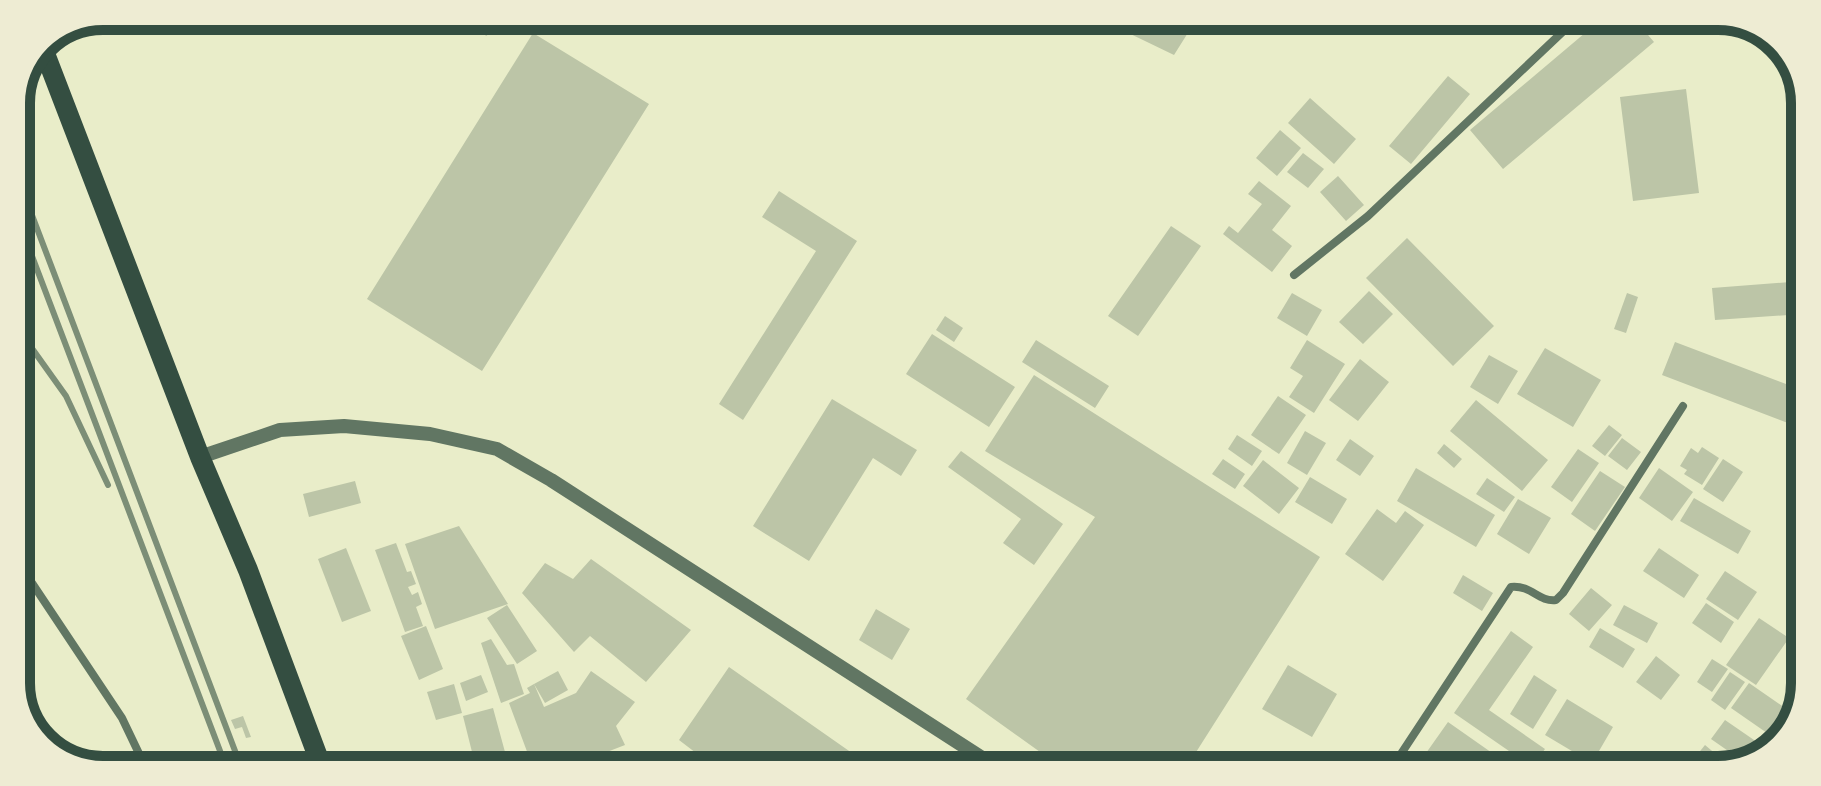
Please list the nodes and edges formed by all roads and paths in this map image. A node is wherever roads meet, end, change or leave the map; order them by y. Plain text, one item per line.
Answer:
1 (1565, 30) edge
2 (46, 57) edge
3 (1294, 275) dead end
4 (1683, 406) dead end
5 (200, 457) junction
6 (30, 580) edge
7 (140, 756) edge
8 (318, 756) edge
9 (979, 756) edge
10 (1400, 756) edge

1 - 3 street
2 - 5 main road
4 - 10 street
5 - 8 main road
5 - 9 street
6 - 7 street

